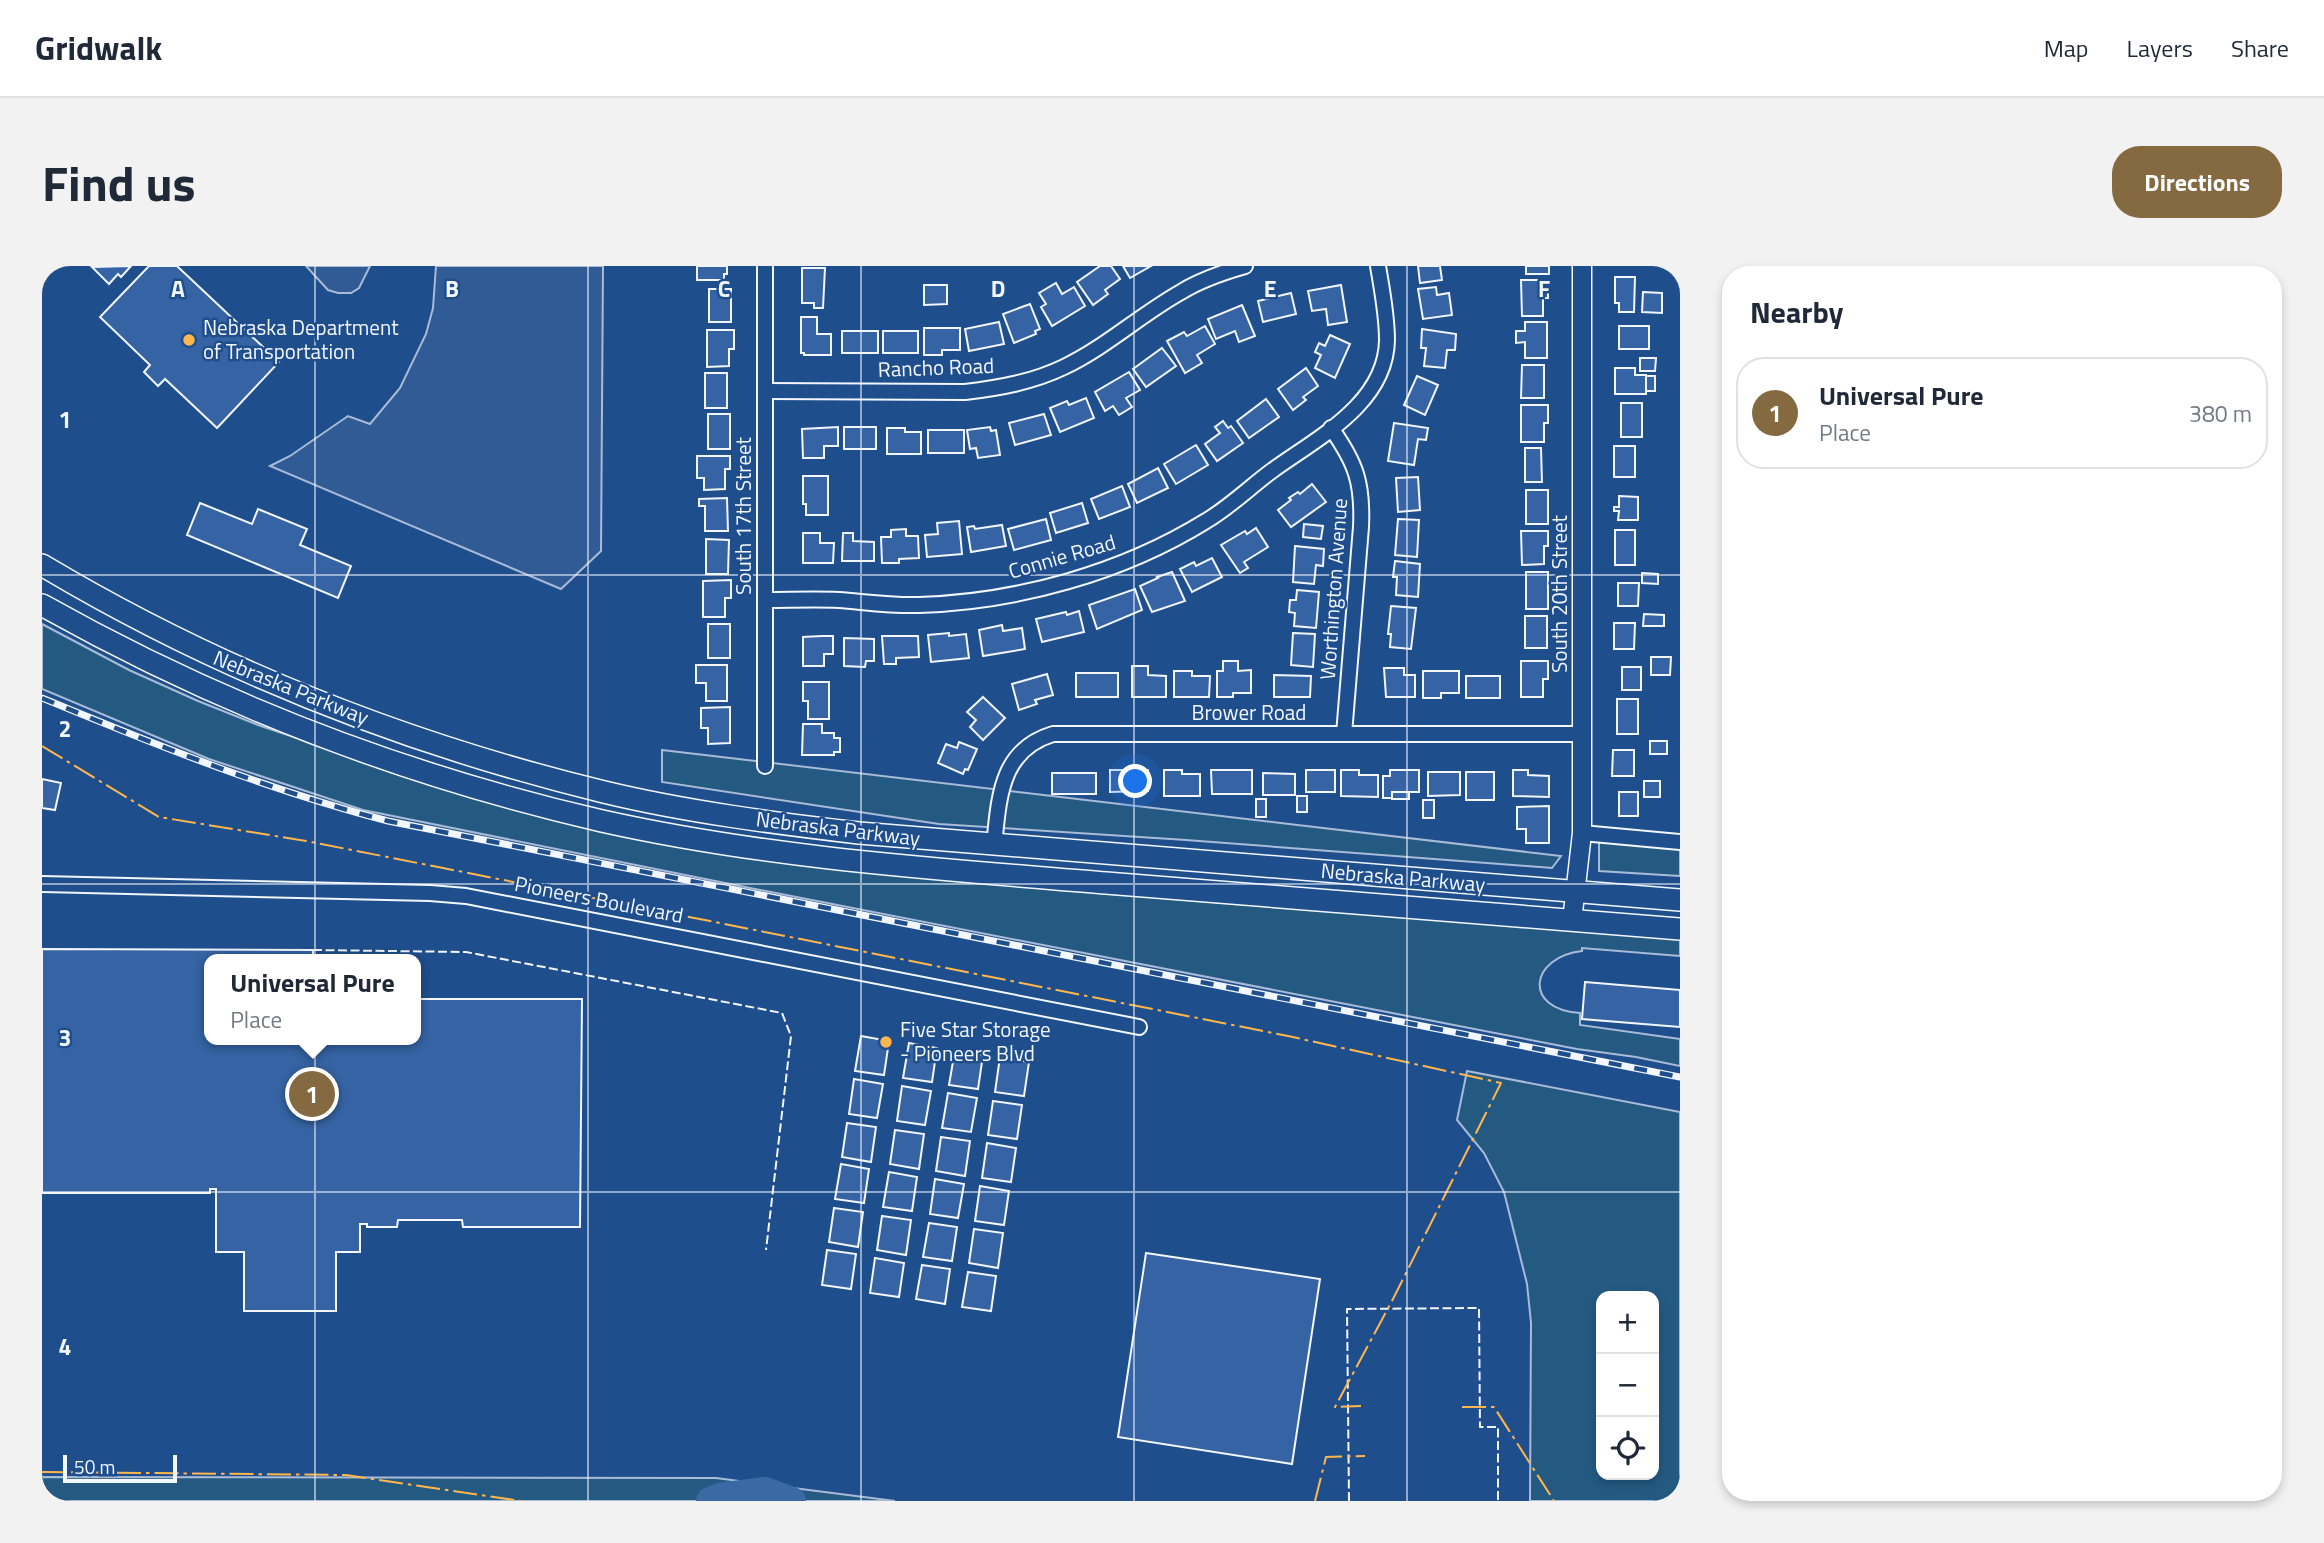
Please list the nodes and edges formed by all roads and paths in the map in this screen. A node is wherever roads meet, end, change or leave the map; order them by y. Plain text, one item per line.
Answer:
1 (765, 266) edge
2 (1245, 266) edge
3 (1378, 266) edge
4 (1582, 266) edge
5 (765, 391) junction
6 (1331, 428) junction
7 (47, 567) edge
8 (765, 600) junction
9 (42, 605) edge
10 (1344, 734) junction
11 (1582, 734) junction
12 (765, 766) dead end
13 (1581, 833) junction
14 (1680, 842) edge
15 (994, 846) junction
16 (42, 884) edge
17 (1576, 892) junction
18 (1680, 900) edge
19 (1572, 921) junction
20 (1680, 929) edge
21 (1139, 1027) dead end

1 - 5 street, South 17th Street
2 - 5 street, Rancho Road
3 - 6 street
4 - 11 street, South 20th Street
5 - 8 street, South 17th Street
6 - 8 street, Connie Road
6 - 10 street, Worthington Avenue
7 - 15 main road, Nebraska Parkway
8 - 12 street, South 17th Street
9 - 19 main road, Nebraska Parkway
10 - 11 street, Brower Road
10 - 15 street, Brower Road
11 - 13 street, South 20th Street
13 - 14 street
13 - 17 street, South 20th Street
15 - 17 main road, Nebraska Parkway
16 - 21 street, Pioneers Boulevard
17 - 18 main road, Nebraska Parkway
17 - 19 street, South 20th Street
19 - 20 main road, Nebraska Parkway

